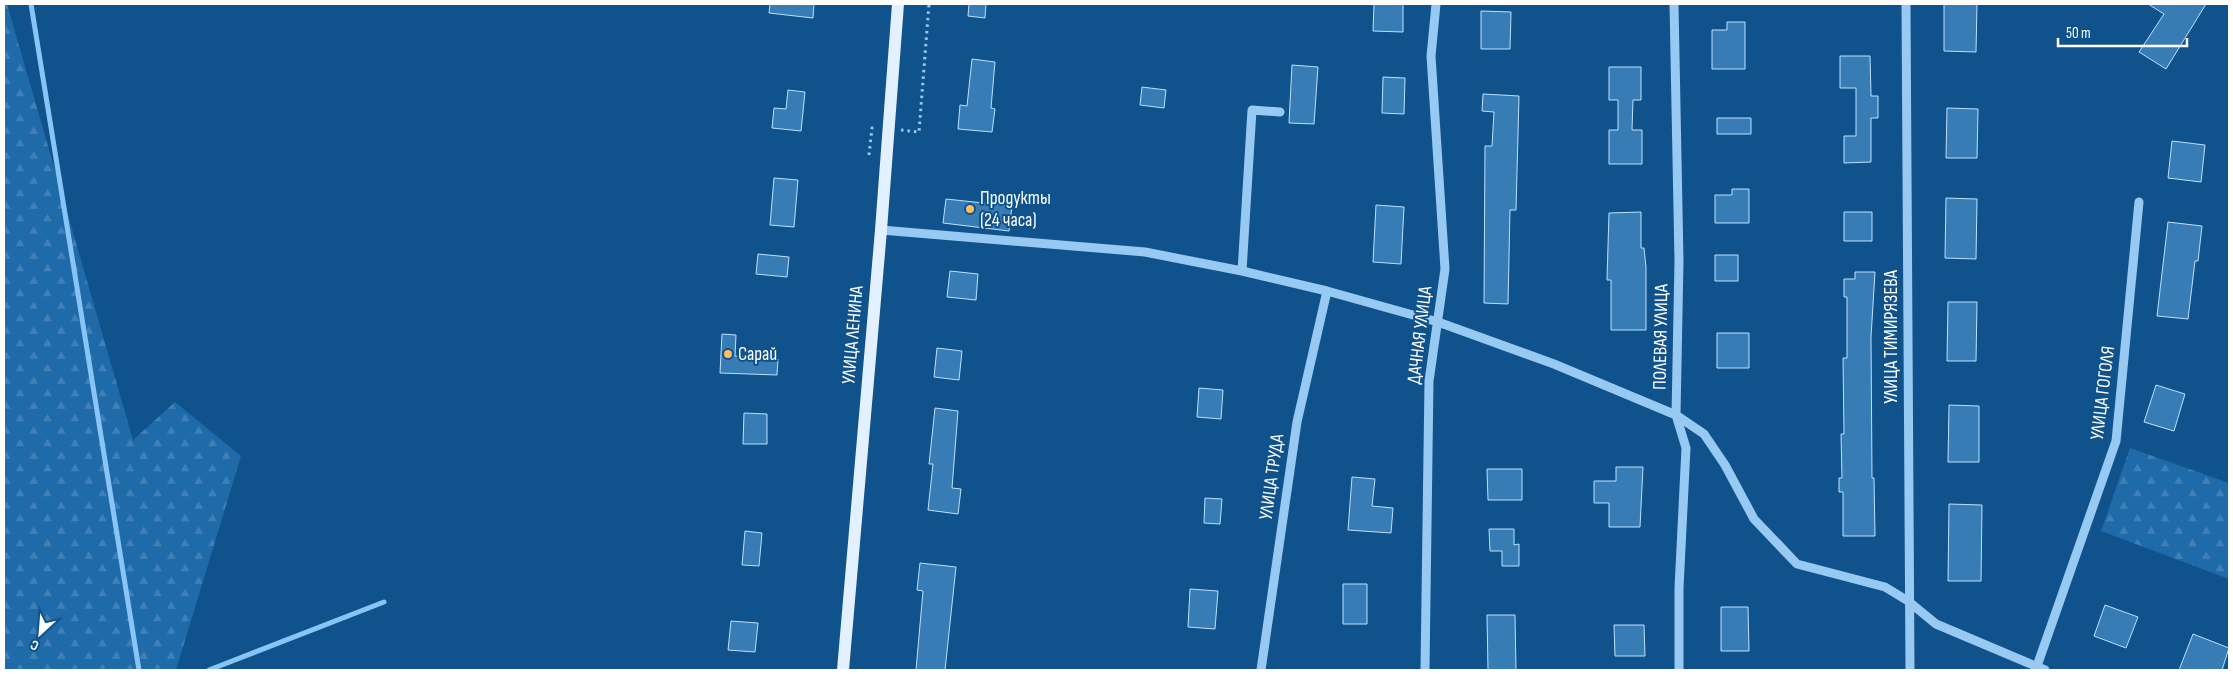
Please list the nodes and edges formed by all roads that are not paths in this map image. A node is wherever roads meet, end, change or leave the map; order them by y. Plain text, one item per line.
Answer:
1 (898, 4) edge
2 (1436, 4) edge
3 (1674, 4) edge
4 (1906, 4) edge
5 (1280, 112) dead end
6 (2139, 202) dead end
7 (881, 230) junction
8 (1242, 271) junction
9 (1327, 291) junction
10 (1438, 322) junction
11 (1676, 415) junction
12 (1908, 601) junction
13 (2041, 668) edge
14 (843, 670) edge
15 (1261, 670) edge
16 (1425, 670) edge
17 (1679, 670) edge
18 (1910, 670) edge

1 - 7 main road, УЛИЦА ЛЕНИНА
2 - 10 street, ДАЧНАЯ УЛИЦА
3 - 11 street, ПОЛЕВАЯ УЛИЦА
4 - 12 street, УЛИЦА ТИМИРЯЗЕВА
5 - 8 street
6 - 13 street, УЛИЦА ГОГОЛЯ
7 - 8 street
7 - 14 main road, УЛИЦА ЛЕНИНА
8 - 9 street
9 - 10 street
9 - 15 street, УЛИЦА ТРУДА
10 - 11 street
10 - 16 street, ДАЧНАЯ УЛИЦА
11 - 12 street
11 - 17 street, ПОЛЕВАЯ УЛИЦА
12 - 13 street
12 - 18 street, УЛИЦА ТИМИРЯЗЕВА

